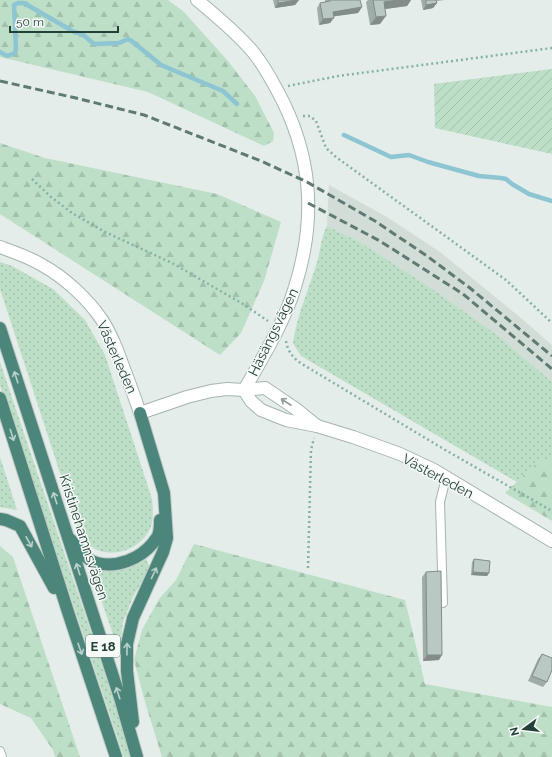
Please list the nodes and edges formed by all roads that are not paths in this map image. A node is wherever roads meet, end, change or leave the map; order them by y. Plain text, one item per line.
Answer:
1 (197, 0) edge
2 (0, 247) edge
3 (0, 328) edge
4 (244, 390) junction
5 (0, 398) edge
6 (140, 413) junction
7 (317, 426) junction
8 (446, 478) junction
9 (164, 494) junction
10 (0, 519) edge
11 (67, 535) junction
12 (552, 541) edge
13 (443, 603) edge
14 (68, 612) junction
15 (0, 751) edge
16 (2, 757) edge
17 (116, 757) edge
18 (138, 757) edge

1 - 4 street, Häsängsvägen
2 - 6 street, Västerleden
11 -> 3 highway, Kristinehamnsvägen / E 18
4 - 6 street, Västerleden
4 - 7 street, Västerleden
7 -> 4 street, Västerleden
5 -> 14 highway, E 18
6 - 9 highway, E 18
7 - 8 street, Västerleden
8 - 12 street, Västerleden
8 - 13 lane
9 - 11 highway, E 18
18 -> 9 highway, E 18
10 -> 14 highway, E 18
18 -> 11 highway, Kristinehamnsvägen / E 18
14 -> 17 highway, E 18
15 - 16 lane

